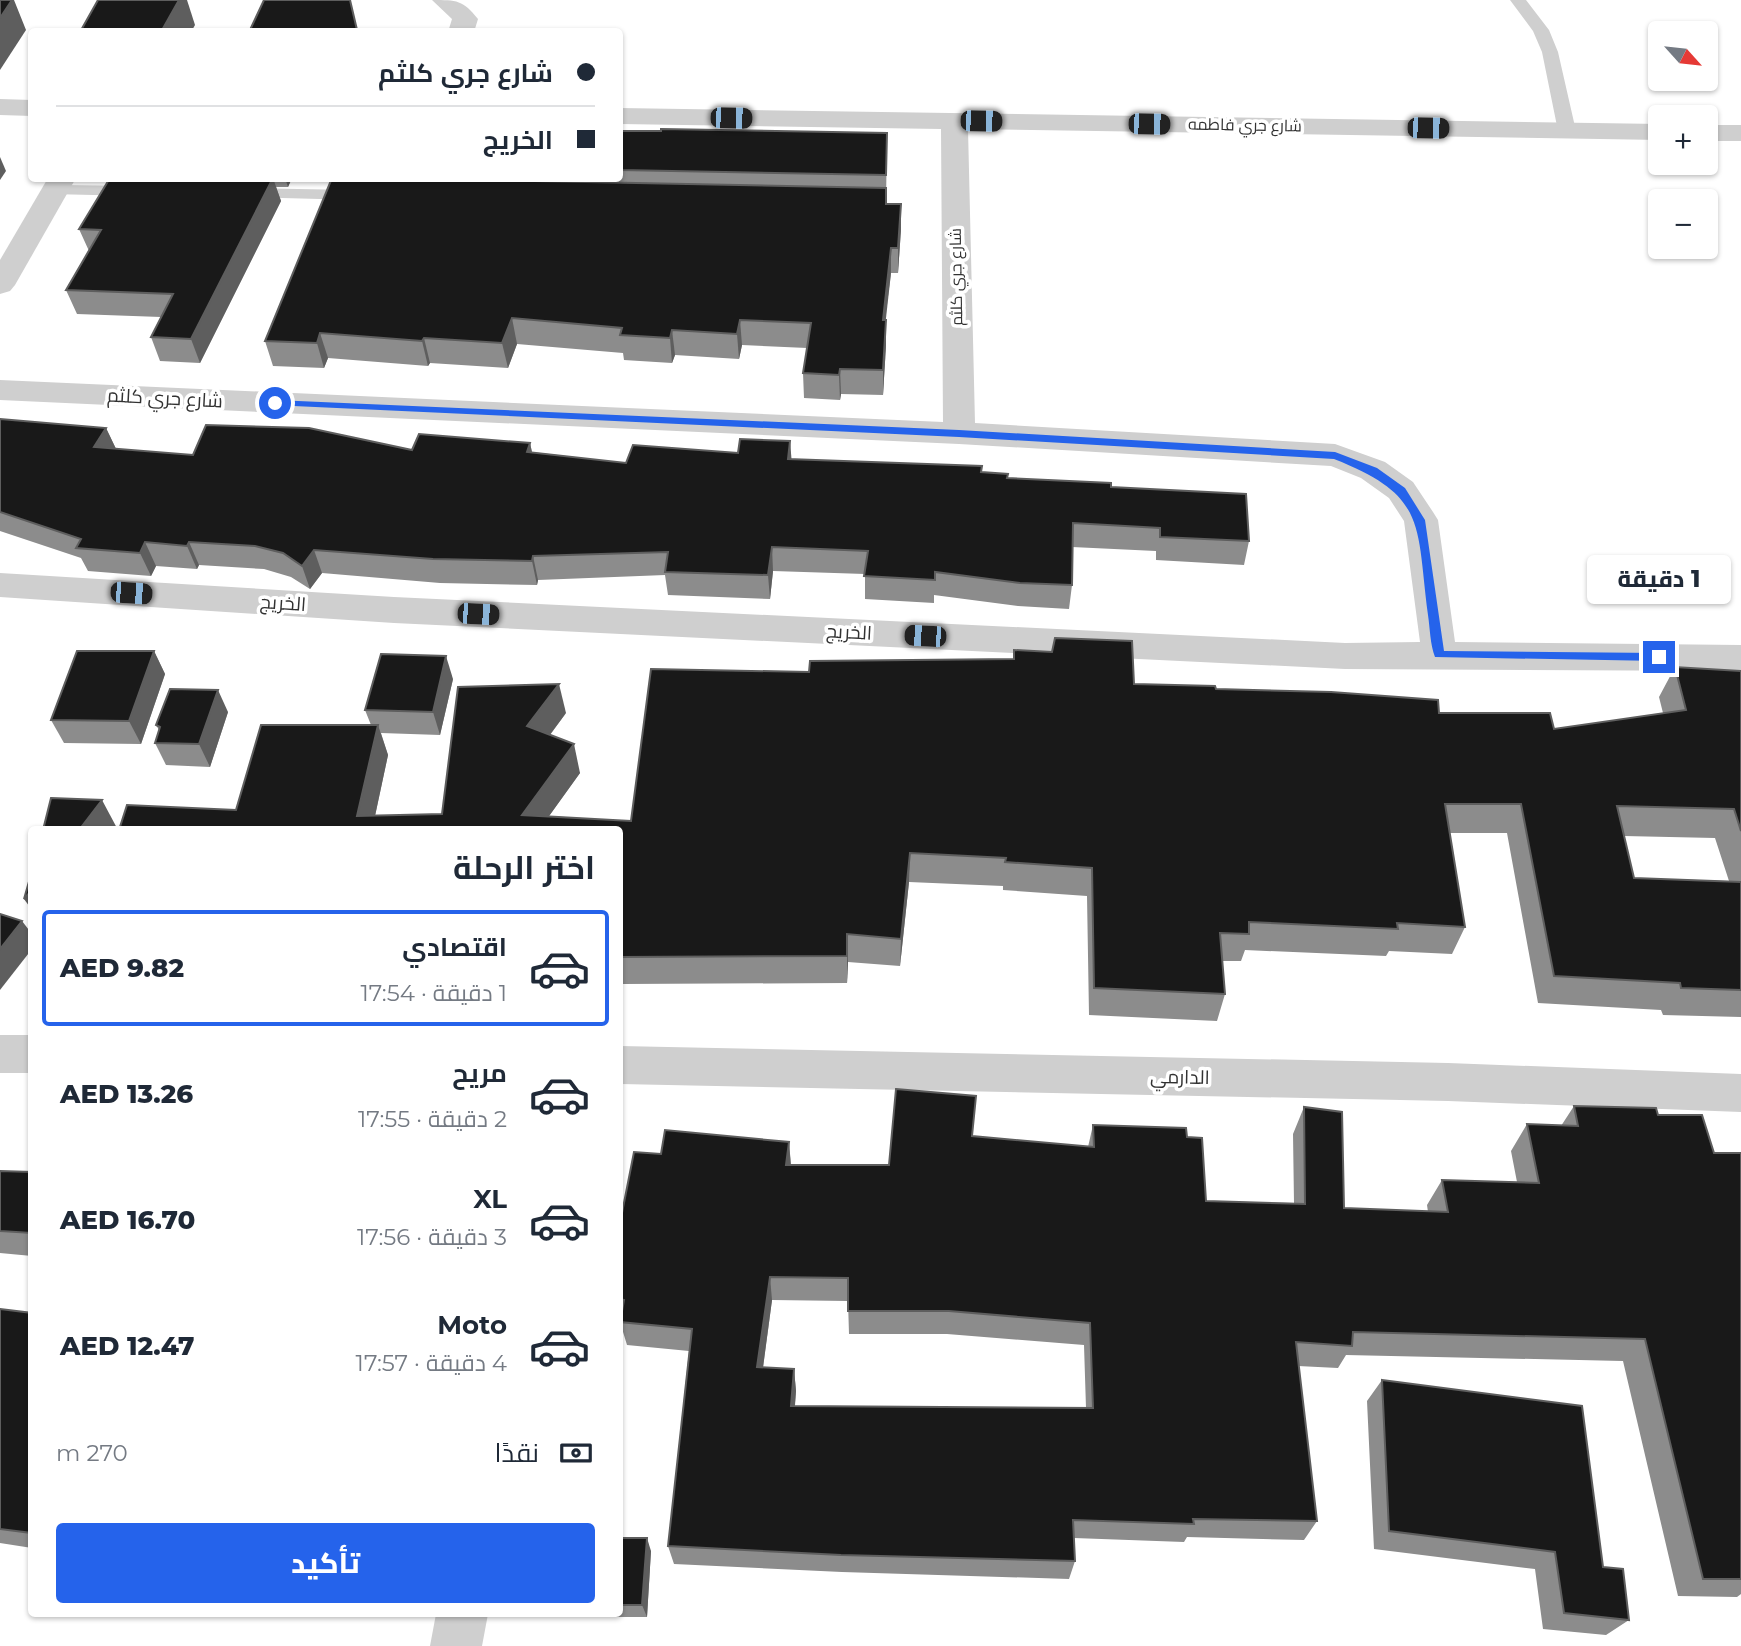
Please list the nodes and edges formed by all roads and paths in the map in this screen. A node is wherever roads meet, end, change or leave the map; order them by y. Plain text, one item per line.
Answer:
1 (444, 0) edge
2 (1518, 0) edge
3 (463, 28) edge
4 (0, 107) edge
5 (28, 108) edge
6 (623, 116) edge
7 (954, 121) junction
8 (1567, 131) junction
9 (1648, 132) edge
10 (1718, 133) edge
11 (1741, 133) edge
12 (59, 184) edge
13 (149, 191) edge
14 (232, 193) edge
15 (370, 196) edge
16 (0, 285) edge
17 (0, 390) edge
18 (959, 433) junction
19 (0, 585) edge
20 (1439, 654) junction
21 (1741, 658) edge
22 (0, 1054) edge
23 (28, 1054) edge
24 (623, 1065) edge
25 (1741, 1093) edge
26 (461, 1617) edge
27 (456, 1646) edge

1 - 3 street
2 - 8 lane
4 - 5 street
6 - 7 street, شارع جري فاطمه
7 - 8 street, شارع جري فاطمه
7 - 18 street, شارع جري كلثم
8 - 9 street, شارع جري فاطمه
10 - 11 street
12 - 13 lane
12 - 16 street
14 - 15 lane
17 - 18 street, شارع جري كلثم
18 - 20 street, شارع جري كلثم
19 - 20 street, الخريج
20 - 21 street, الخريج
22 - 23 street
24 - 25 street, الدارمي
26 - 27 street

